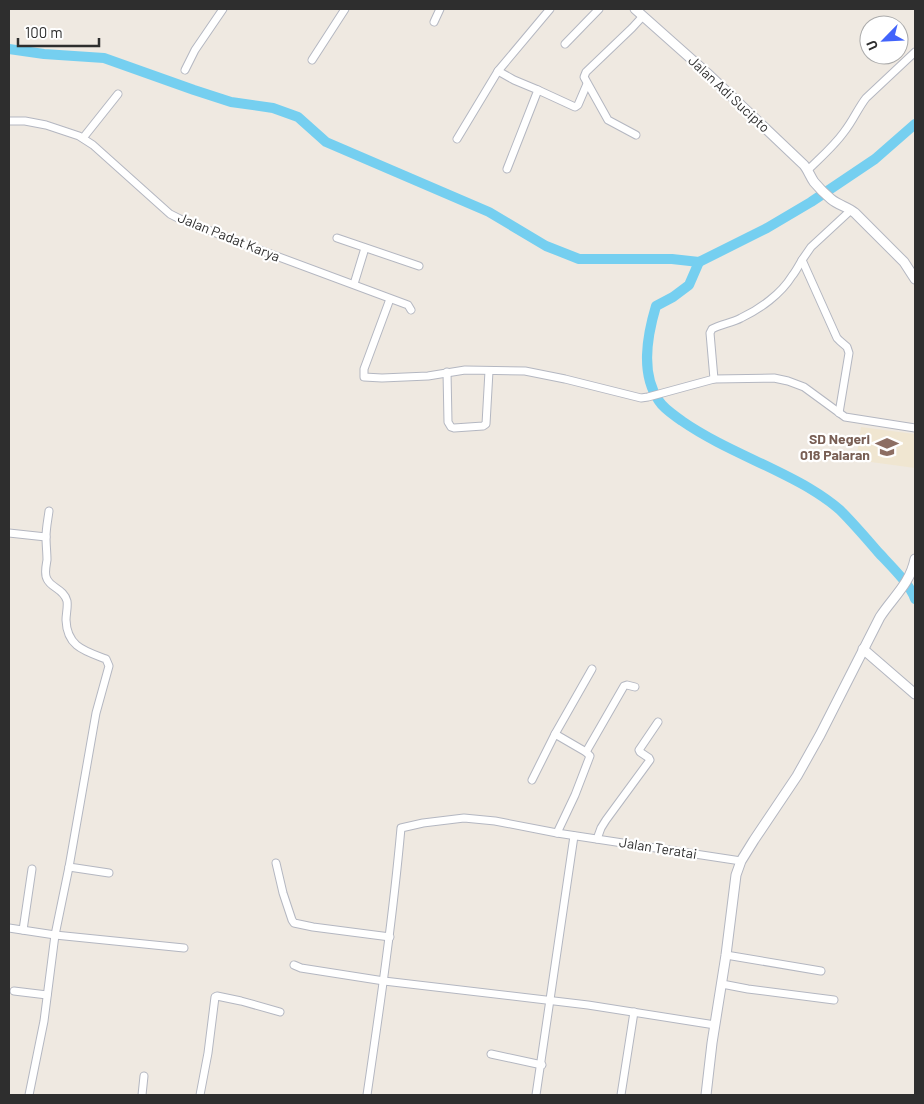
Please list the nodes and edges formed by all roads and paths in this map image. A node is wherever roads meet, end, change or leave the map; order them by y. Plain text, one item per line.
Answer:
1 (223, 9) edge
2 (344, 9) edge
3 (440, 9) edge
4 (550, 9) edge
5 (598, 9) edge
6 (635, 9) edge
7 (643, 16) junction
8 (434, 22) dead end
9 (565, 44) dead end
10 (915, 52) edge
11 (312, 60) dead end
12 (185, 70) dead end
13 (498, 71) junction
14 (587, 84) junction
15 (538, 90) junction
16 (118, 94) dead end
17 (9, 120) edge
18 (636, 135) dead end
19 (83, 138) junction
20 (456, 139) dead end
21 (507, 169) dead end
22 (808, 170) junction
23 (851, 210) junction
24 (337, 238) dead end
25 (366, 248) junction
26 (802, 260) junction
27 (419, 266) dead end
28 (915, 279) edge
29 (354, 284) junction
30 (390, 298) junction
31 (411, 310) dead end
32 (489, 371) junction
33 (447, 372) junction
34 (714, 379) junction
35 (839, 413) junction
36 (915, 428) edge
37 (49, 511) dead end
38 (9, 533) edge
39 (46, 538) junction
40 (915, 559) edge
41 (863, 649) junction
42 (592, 669) dead end
43 (635, 687) dead end
44 (915, 694) edge
45 (658, 722) dead end
46 (555, 734) junction
47 (586, 752) junction
48 (532, 780) dead end
49 (557, 833) junction
50 (574, 836) junction
51 (597, 839) junction
52 (741, 861) junction
53 (276, 863) dead end
54 (69, 867) junction
55 (32, 869) dead end
56 (109, 873) dead end
57 (9, 928) edge
58 (23, 930) junction
59 (55, 935) junction
60 (390, 937) junction
61 (184, 948) dead end
62 (726, 955) junction
63 (294, 966) dead end
64 (821, 971) dead end
65 (384, 981) junction
66 (722, 984) junction
67 (14, 991) dead end
68 (47, 995) junction
69 (550, 1000) junction
70 (834, 1000) dead end
71 (280, 1012) dead end
72 (634, 1012) junction
73 (715, 1025) junction
74 (491, 1054) dead end
75 (542, 1065) junction
76 (144, 1076) dead end
77 (29, 1095) edge
78 (142, 1095) edge
79 (200, 1095) edge
80 (367, 1095) edge
81 (536, 1095) edge
82 (621, 1095) edge
83 (706, 1095) edge

1 - 12 street
2 - 11 street
3 - 8 street
4 - 13 street
5 - 9 street
6 - 7 street, Jalan Adi Sucipto
7 - 14 street
7 - 22 street, Jalan Adi Sucipto
10 - 22 street
13 - 15 street
13 - 20 street
14 - 15 street
14 - 18 street
15 - 21 street
16 - 19 street
17 - 19 street, Jalan Padat Karya
19 - 29 street, Jalan Padat Karya
22 - 23 street, Jalan Adi Sucipto
23 - 26 street
23 - 28 street, Jalan Adi Sucipto
24 - 25 street
25 - 27 street
25 - 29 street
26 - 34 street
26 - 35 street
29 - 30 street, Jalan Padat Karya
30 - 31 street, Jalan Padat Karya
30 - 33 street
32 - 33 street
32 - 33 street
32 - 34 street
34 - 35 street
35 - 36 street
37 - 39 street
38 - 39 street
39 - 54 street
40 - 41 street
41 - 44 street
41 - 52 street
42 - 46 street
43 - 47 street
45 - 51 street
46 - 47 street
46 - 48 street
47 - 49 street
49 - 50 street, Jalan Teratai
49 - 60 street, Jalan Teratai
50 - 51 street, Jalan Teratai
50 - 69 street
51 - 52 street, Jalan Teratai
52 - 62 street
53 - 60 street
54 - 56 street
54 - 59 street
55 - 58 street
57 - 58 street
58 - 59 street
59 - 61 street
59 - 68 street
60 - 65 street
62 - 64 street
62 - 66 street
63 - 65 street
65 - 69 street
65 - 80 street
66 - 70 street
66 - 73 street
67 - 68 street
68 - 77 street
69 - 72 street
69 - 75 street
71 - 79 street
72 - 73 street
72 - 82 street
73 - 83 street
74 - 75 street
75 - 81 street
76 - 78 street

